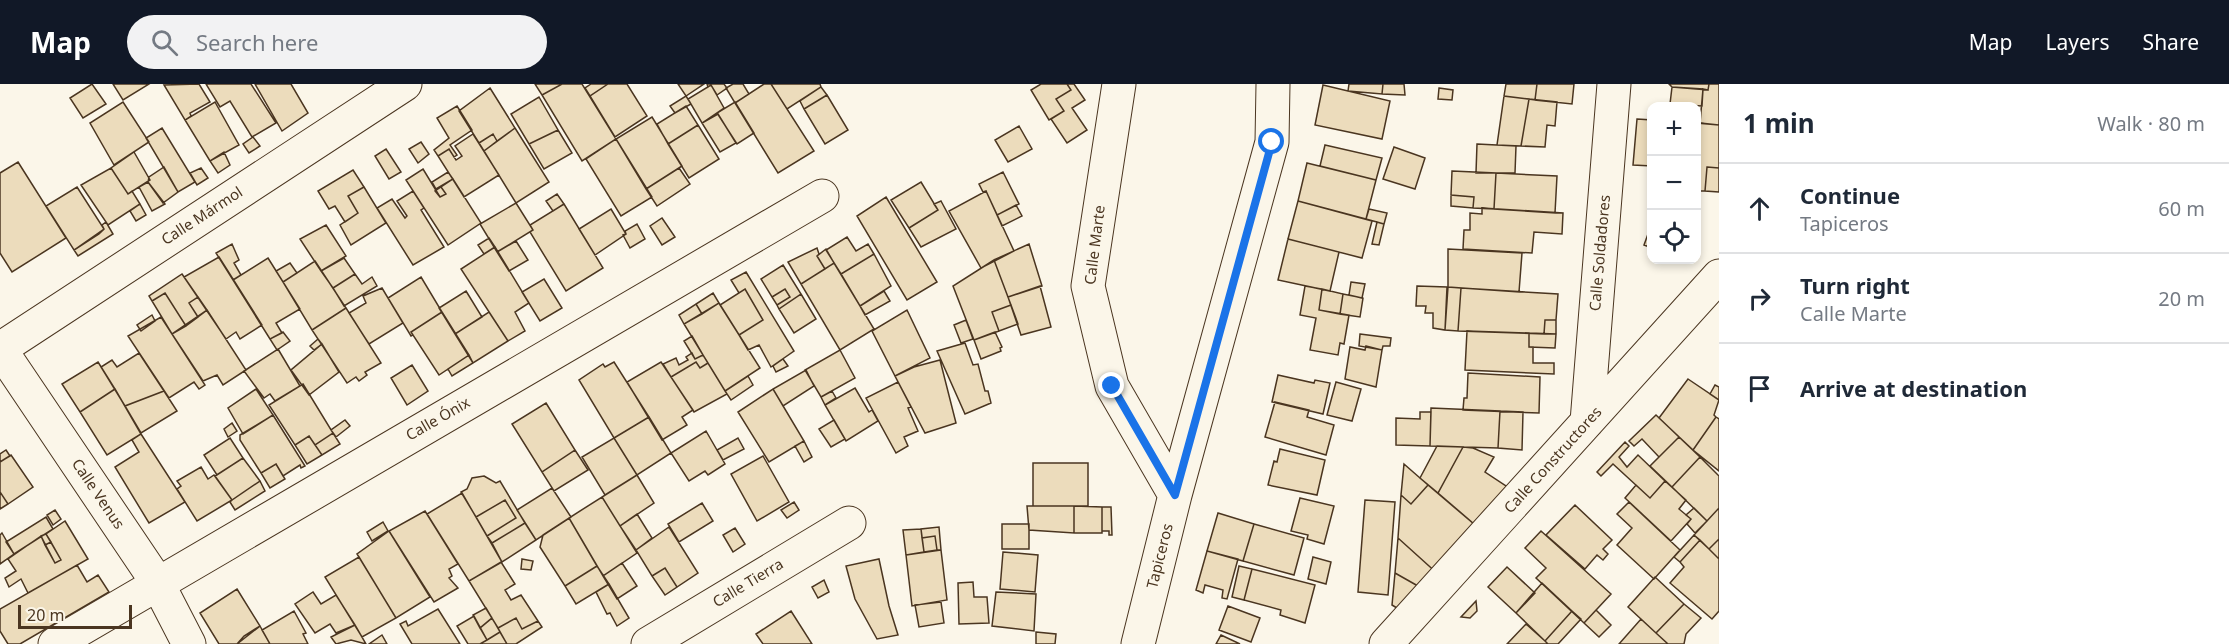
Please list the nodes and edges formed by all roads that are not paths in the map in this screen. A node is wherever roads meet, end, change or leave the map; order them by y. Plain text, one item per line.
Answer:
1 (405, 84) edge
2 (1119, 84) edge
3 (1274, 84) edge
4 (1614, 84) edge
5 (822, 196) dead end
6 (1719, 276) edge
7 (0, 349) edge
8 (1587, 422) junction
9 (1175, 495) junction
10 (849, 523) dead end
11 (158, 582) junction
12 (55, 644) edge
13 (189, 644) edge
14 (648, 644) edge
15 (1138, 644) edge
16 (1386, 644) edge

1 - 7 street, Calle Mármol
2 - 9 street, Calle Marte
3 - 9 street, Tapiceros
4 - 8 street, Calle Soldadores
5 - 11 street, Calle Ónix
6 - 8 street, Calle Constructores
7 - 11 street, Calle Venus
8 - 16 street, Calle Constructores
9 - 15 street, Tapiceros
10 - 14 street, Calle Tierra
11 - 12 street, Calle Ónix
11 - 13 street, Calle Venus

